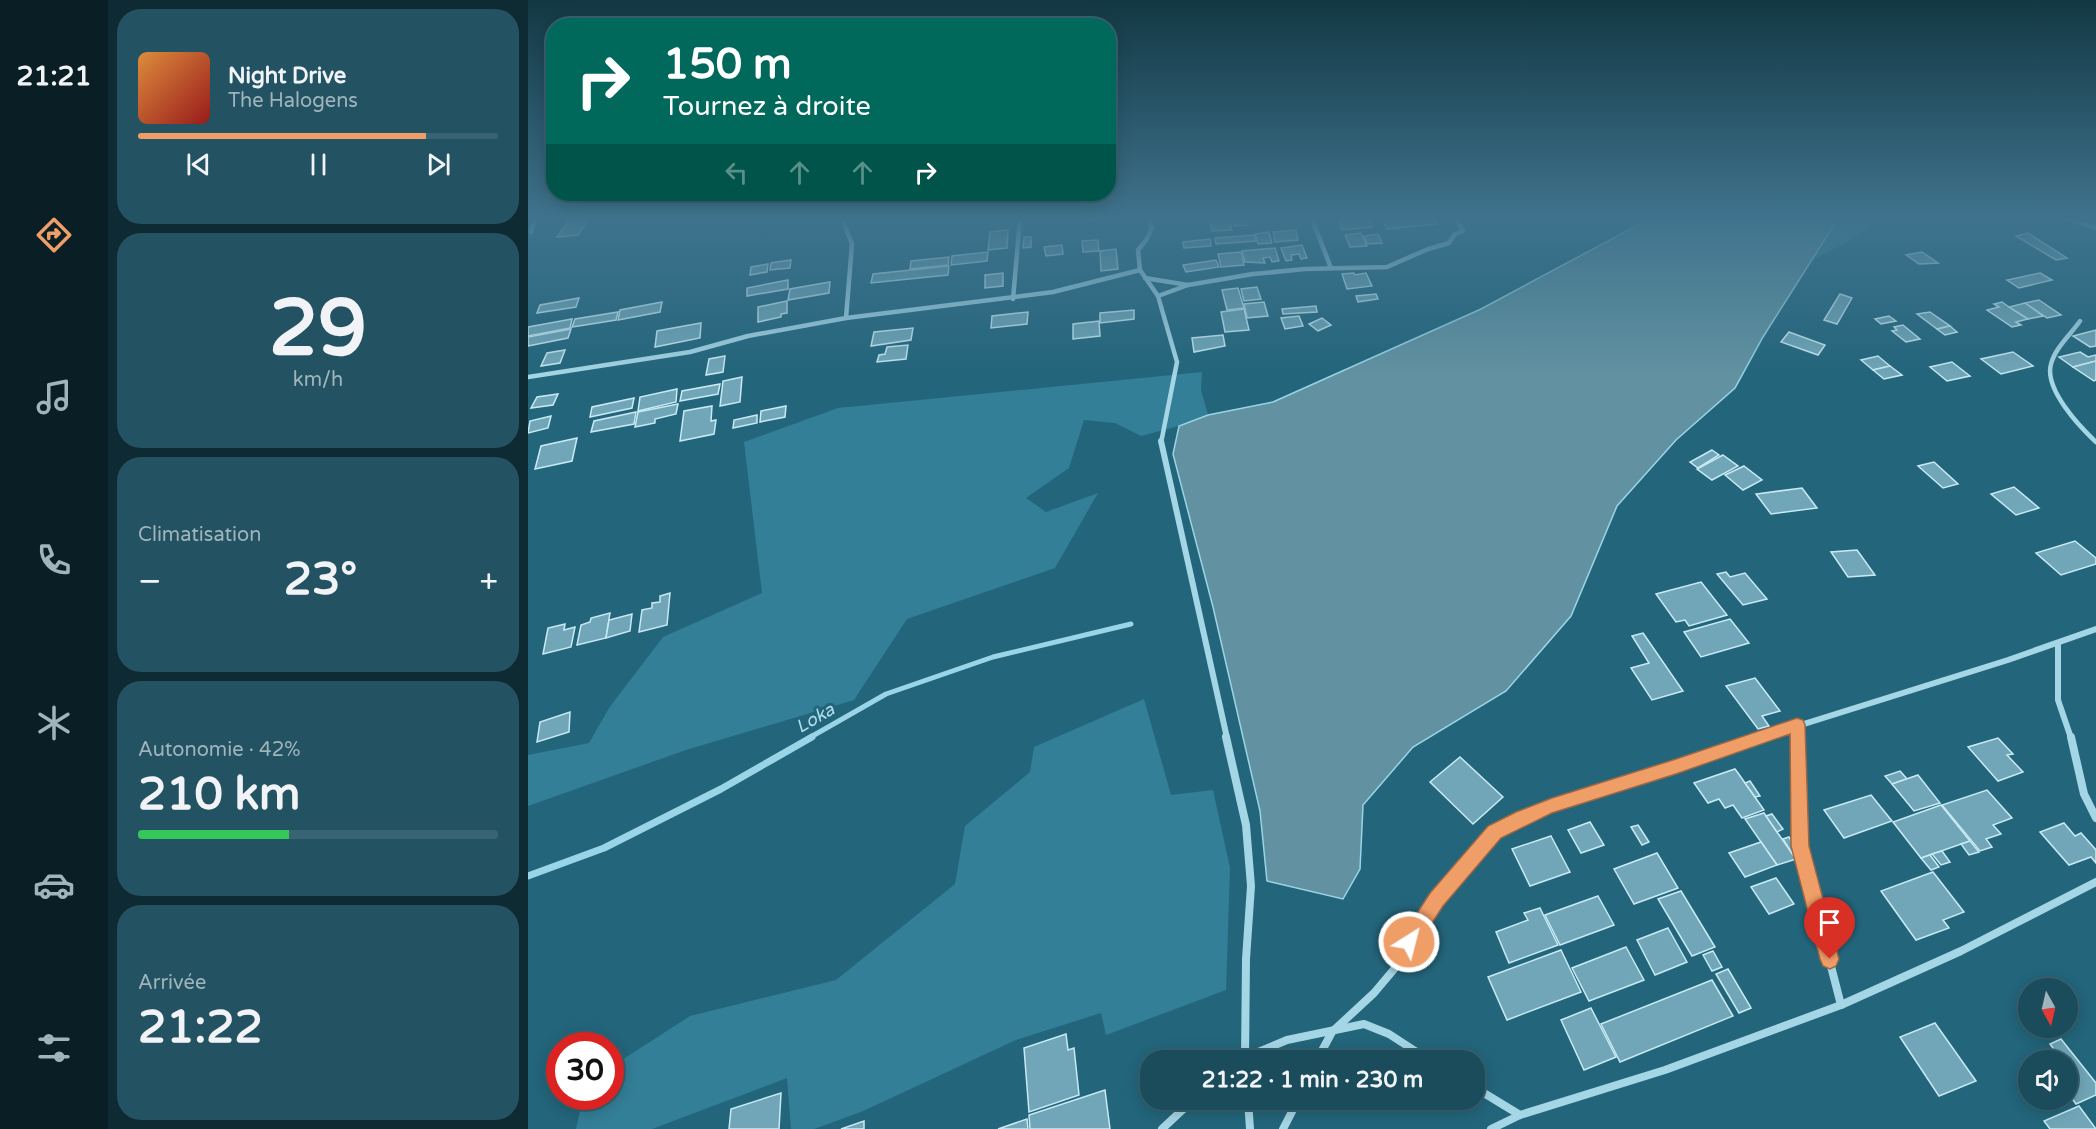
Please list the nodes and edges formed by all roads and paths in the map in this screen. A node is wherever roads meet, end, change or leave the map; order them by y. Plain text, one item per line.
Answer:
1 (850, 272) edge
2 (1015, 272) edge
3 (1133, 272) edge
4 (1141, 272) edge
5 (1283, 272) edge
6 (1144, 278) junction
7 (1188, 285) junction
8 (1158, 296) junction
9 (1013, 299) junction
10 (846, 318) junction
11 (2080, 321) dead end
12 (528, 377) edge
13 (2096, 442) edge
14 (2096, 629) edge
15 (2058, 643) junction
16 (1797, 725) junction
17 (2096, 818) edge
18 (2096, 882) edge
19 (1841, 1005) junction
20 (1332, 1032) junction
21 (1243, 1050) edge
22 (1264, 1050) edge
23 (1322, 1050) edge
24 (1414, 1050) edge
25 (1485, 1094) edge
26 (1182, 1110) edge
27 (1249, 1110) edge
28 (1293, 1110) edge
29 (1520, 1115) junction
30 (1162, 1129) edge
31 (1251, 1129) edge
32 (1283, 1129) edge
33 (1491, 1129) edge

1 - 10 street
2 - 9 street
3 - 9 street
4 - 6 street
5 - 7 street
6 - 7 street
6 - 8 street
7 - 8 street
8 - 21 street
9 - 10 street
10 - 12 street
11 - 13 street
14 - 15 street
15 - 16 street
15 - 17 street
16 - 19 street
16 - 20 street
18 - 19 street
19 - 29 street
20 - 22 street
20 - 23 street
20 - 24 street
25 - 29 street
26 - 30 street
27 - 31 street
28 - 32 street
29 - 33 street

